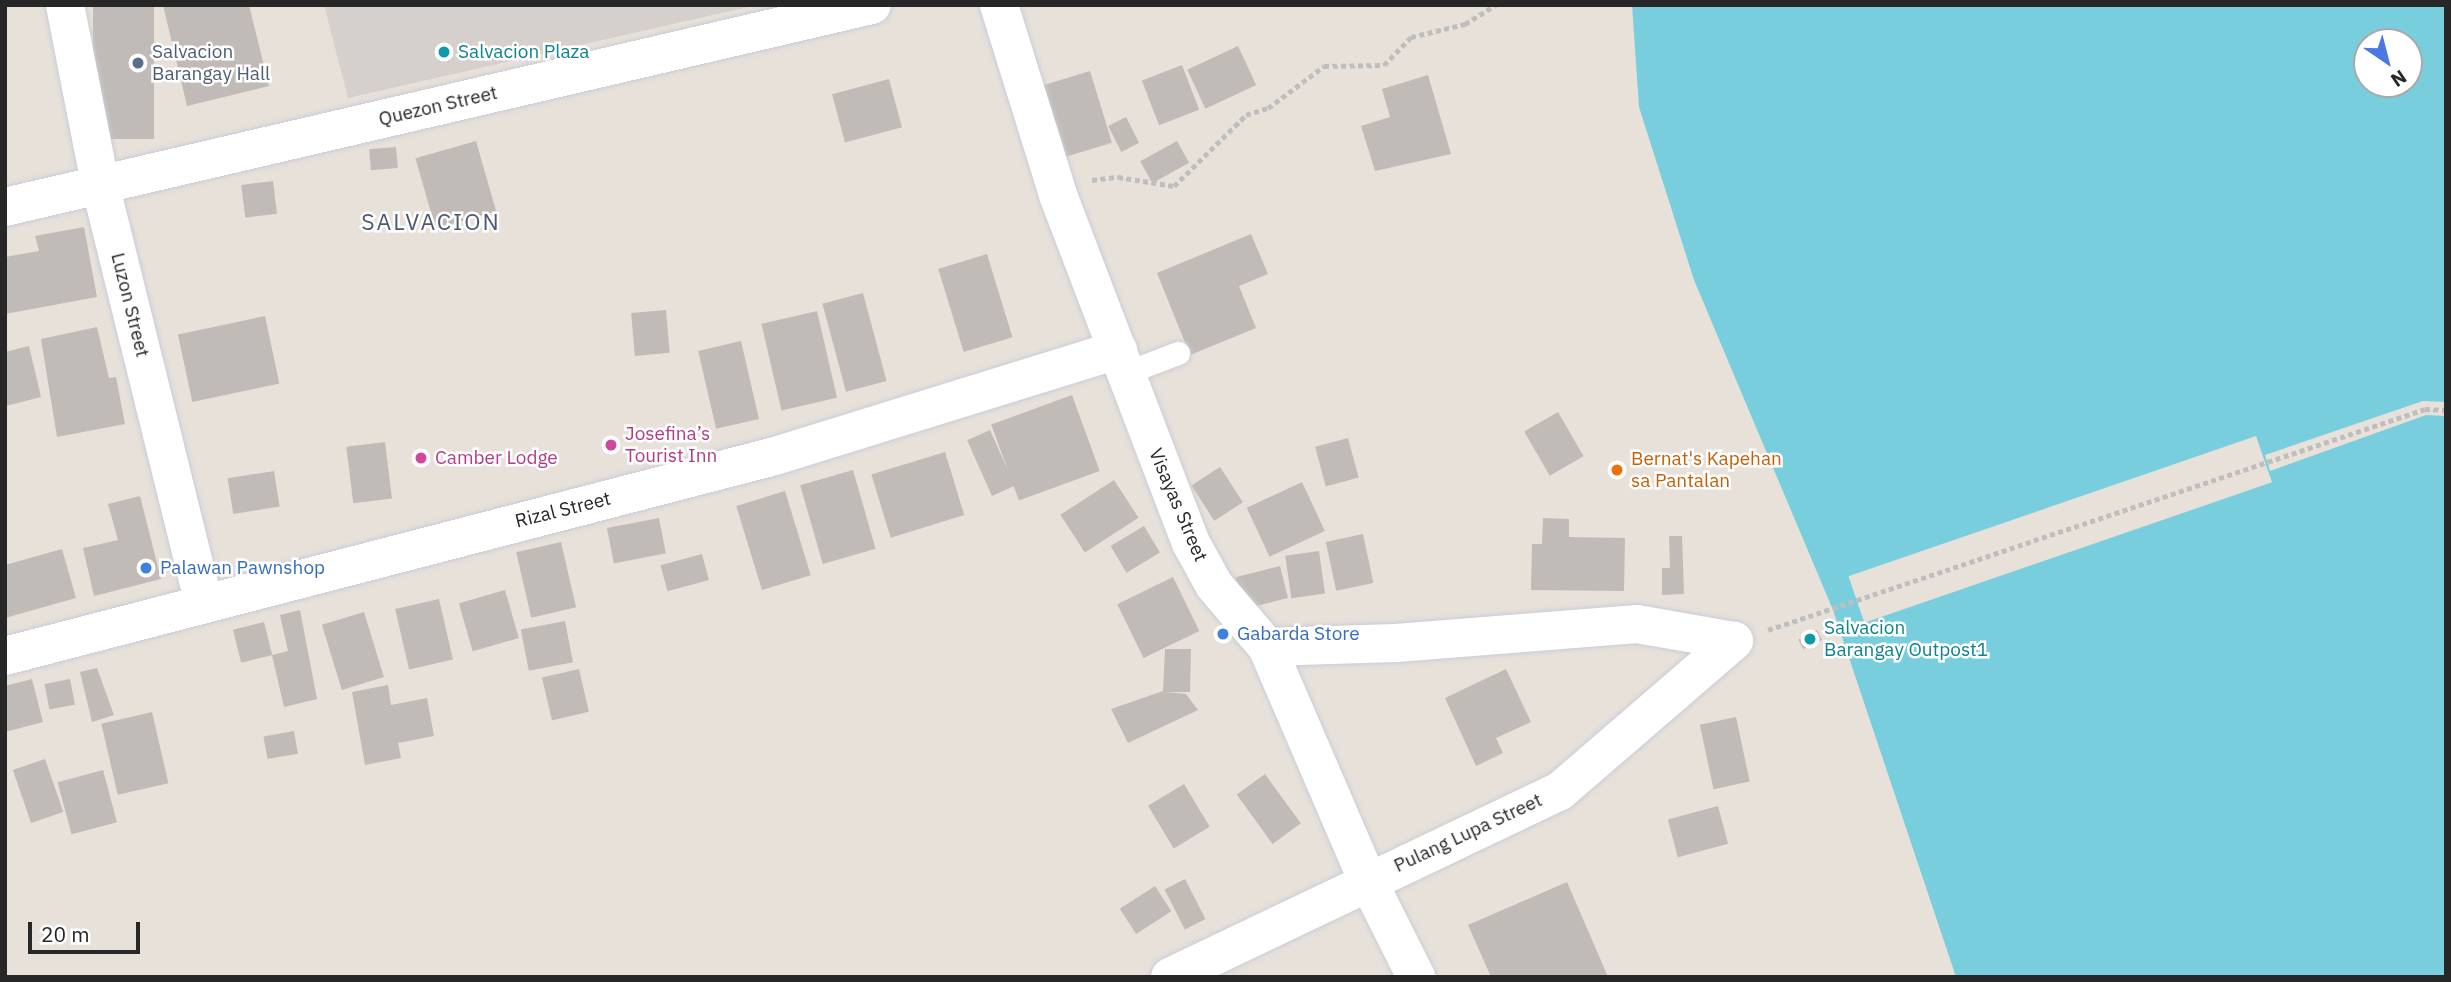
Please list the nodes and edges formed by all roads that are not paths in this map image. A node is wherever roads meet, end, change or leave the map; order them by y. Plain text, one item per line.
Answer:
1 (65, 5) edge
2 (872, 5) edge
3 (999, 5) edge
4 (100, 184) junction
5 (5, 207) edge
6 (1178, 353) dead end
7 (1120, 362) junction
8 (204, 603) junction
9 (1267, 647) junction
10 (5, 656) edge
11 (1367, 879) junction
12 (1170, 977) edge
13 (1416, 977) edge

1 - 4 street, Luzon Street
2 - 4 street, Quezon Street
3 - 7 street, Visayas Street
4 - 5 street, Quezon Street
4 - 8 street, Luzon Street
6 - 7 lane
7 - 8 street, Rizal Street
7 - 9 street, Visayas Street
8 - 10 street, Rizal Street
9 - 11 street, Visayas Street
9 - 11 street, Pulang Lupa Street
11 - 12 street, Pulang Lupa Street
11 - 13 street, Visayas Street

